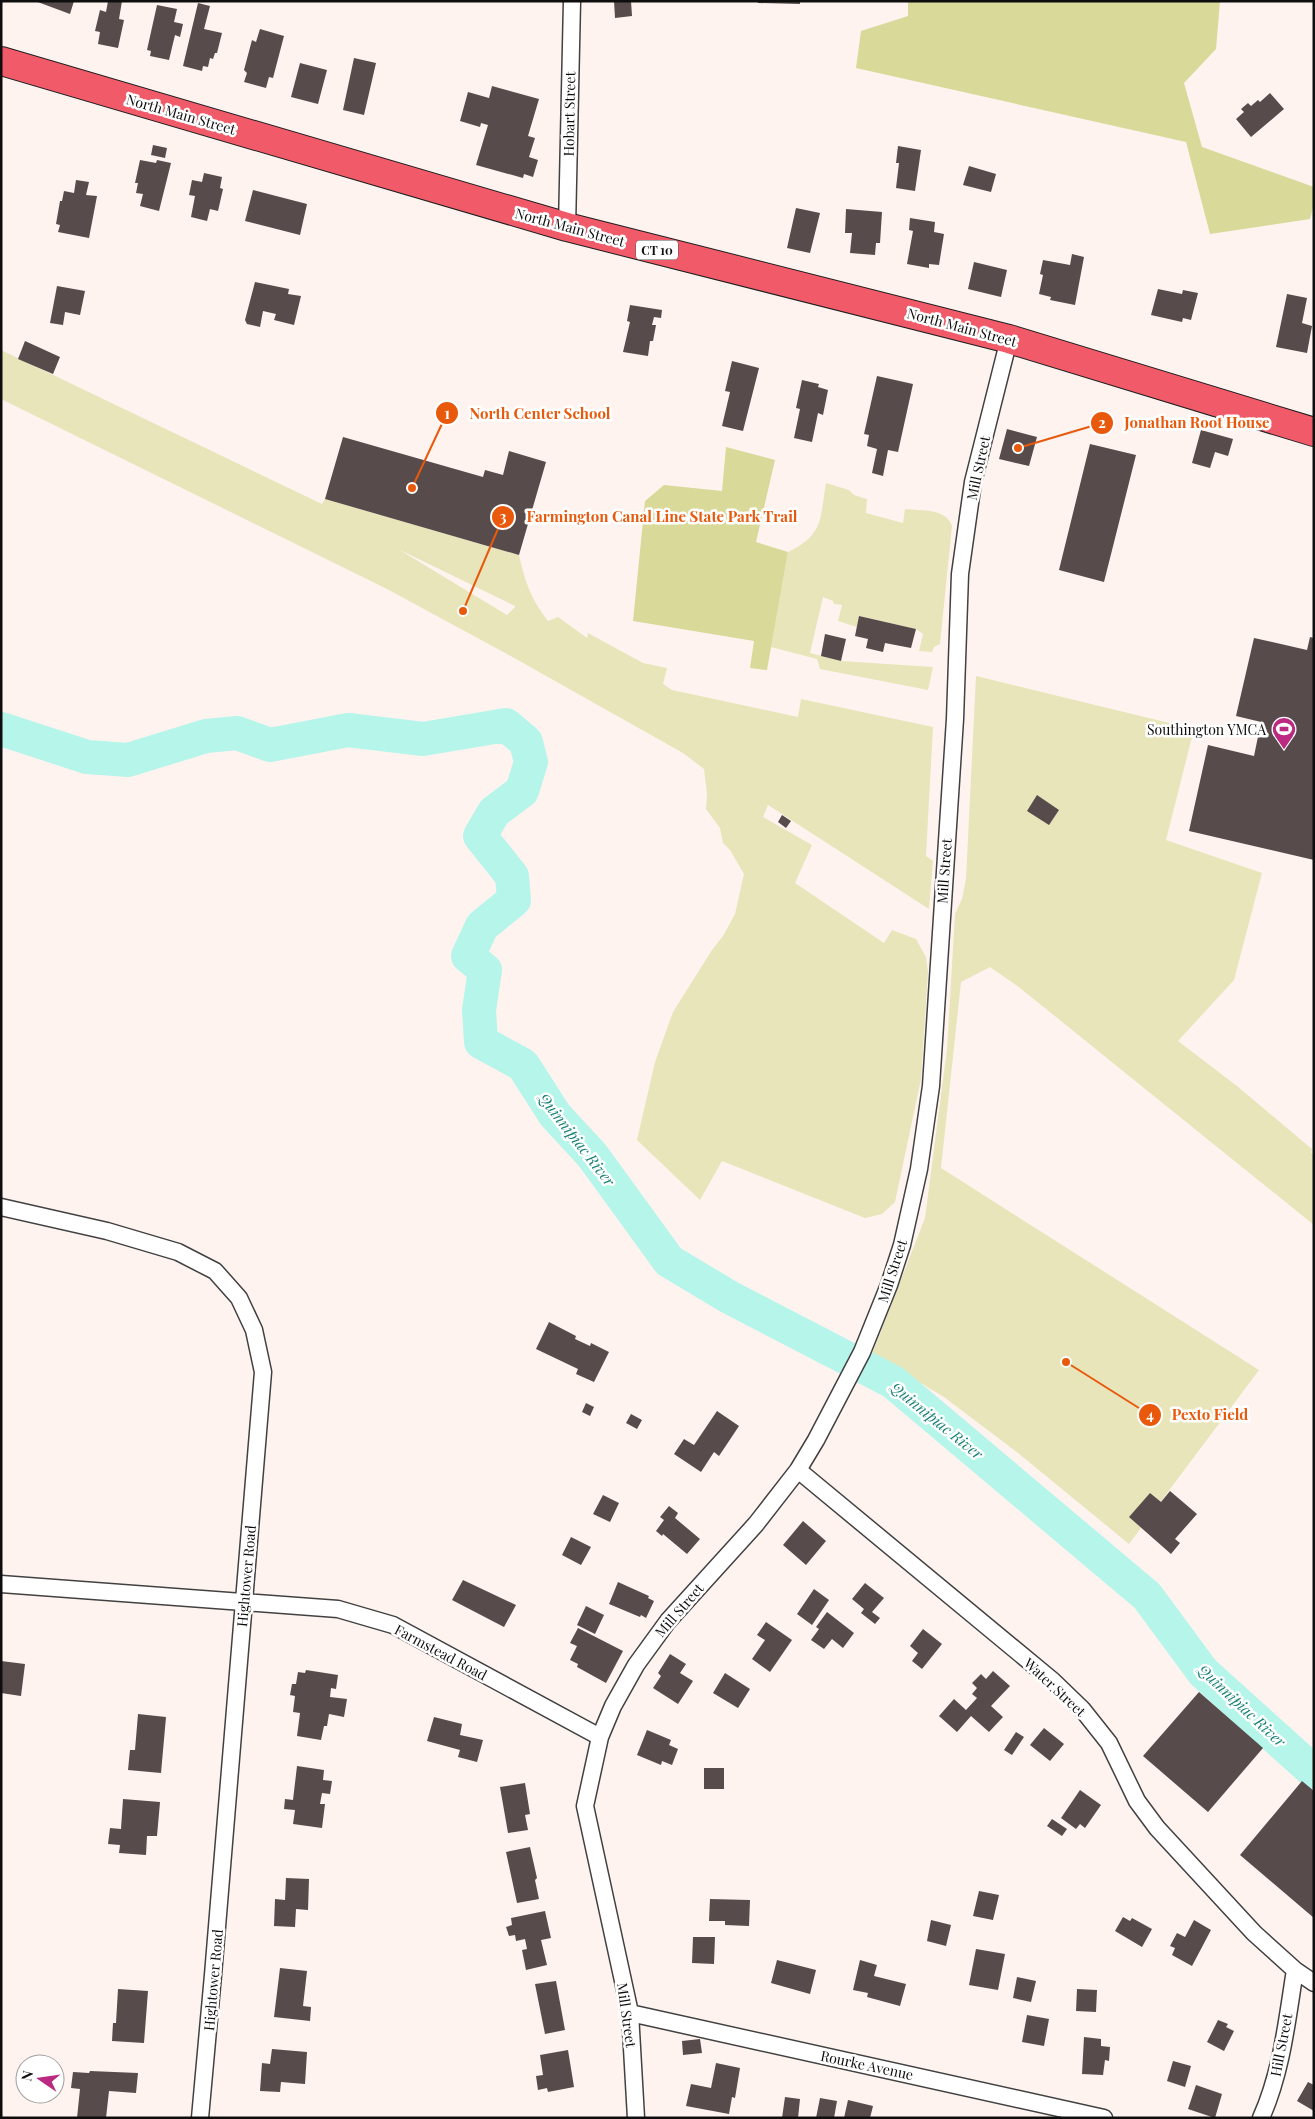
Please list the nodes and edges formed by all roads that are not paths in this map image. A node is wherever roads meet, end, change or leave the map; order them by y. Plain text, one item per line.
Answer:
1 (572, 1) edge
2 (1, 61) edge
3 (566, 227) junction
4 (1009, 339) junction
5 (1314, 432) edge
6 (1, 1207) edge
7 (798, 1470) junction
8 (1, 1584) edge
9 (244, 1602) junction
10 (600, 1737) junction
11 (1295, 1970) junction
12 (1314, 1982) edge
13 (630, 2013) junction
14 (200, 2118) edge
15 (636, 2118) edge
16 (1104, 2118) edge
17 (1261, 2118) edge

1 - 3 street, Hobart Street
2 - 3 highway, North Main Street / CT 10
3 - 4 highway, North Main Street / CT 10
4 - 5 highway, North Main Street / CT 10
4 - 7 street, Mill Street
6 - 9 street, Hightower Road
7 - 10 street, Mill Street
7 - 11 street, Water Street
8 - 9 street, Farmstead Road
9 - 10 street, Farmstead Road
9 - 14 street, Hightower Road
10 - 13 street, Mill Street
11 - 12 street, Water Street
11 - 17 street, Hill Street
13 - 15 street, Mill Street
13 - 16 street, Rourke Avenue

